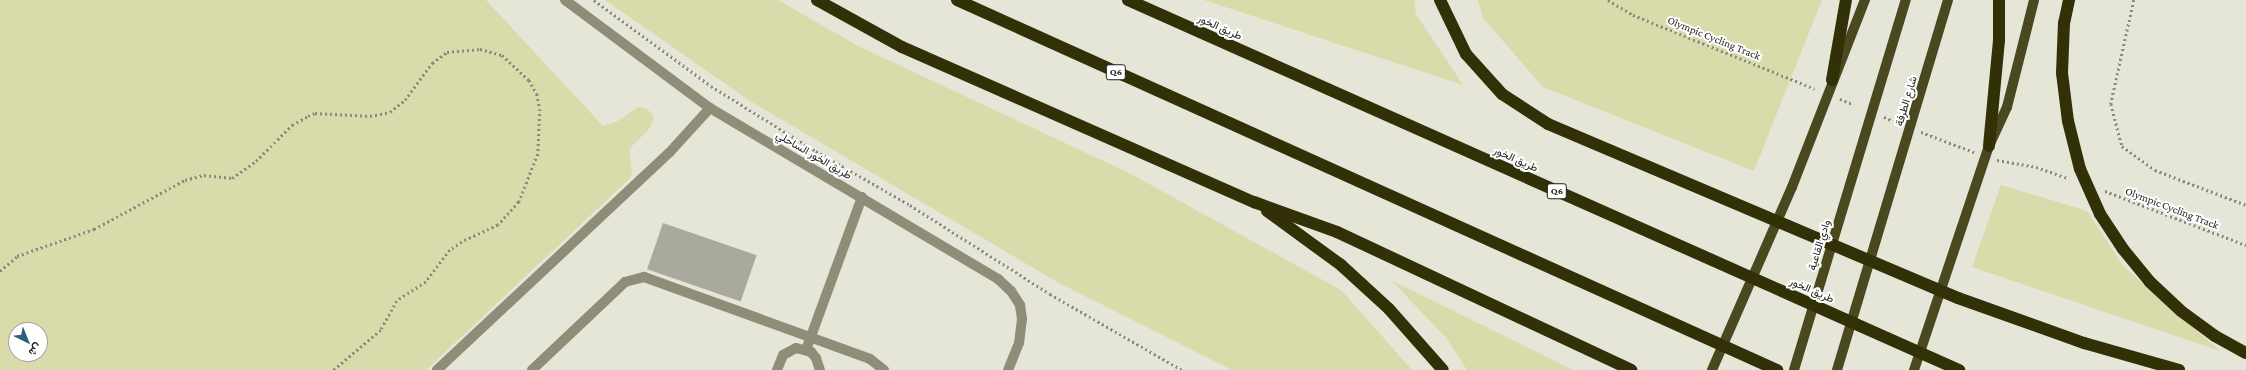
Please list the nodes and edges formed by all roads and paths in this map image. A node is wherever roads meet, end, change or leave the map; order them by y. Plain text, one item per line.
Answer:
1 (565, 0) edge
2 (594, 0) edge
3 (817, 0) edge
4 (957, 0) edge
5 (1128, 0) edge
6 (1440, 0) edge
7 (1608, 0) edge
8 (1846, 0) edge
9 (1864, 0) edge
10 (1906, 0) edge
11 (1948, 0) edge
12 (1999, 0) edge
13 (2034, 0) edge
14 (2069, 0) edge
15 (2134, 0) edge
16 (1832, 80) junction
17 (1815, 89) dead end
18 (1832, 96) dead end
19 (1854, 105) dead end
20 (710, 108) junction
21 (1881, 116) dead end
22 (1898, 123) dead end
23 (1921, 132) dead end
24 (1989, 146) junction
25 (1974, 152) dead end
26 (1994, 159) dead end
27 (2072, 179) dead end
28 (2099, 189) dead end
29 (862, 197) junction
30 (1254, 202) junction
31 (2246, 205) edge
32 (2246, 245) edge
33 (0, 271) edge
34 (810, 338) junction
35 (806, 350) junction
36 (2246, 353) edge
37 (334, 370) edge
38 (437, 370) edge
39 (532, 370) edge
40 (776, 370) edge
41 (820, 370) edge
42 (884, 370) edge
43 (1008, 370) edge
44 (1182, 370) edge
45 (1443, 370) edge
46 (1631, 370) edge
47 (1712, 370) edge
48 (1777, 370) edge
49 (1794, 370) edge
50 (1837, 370) edge
51 (1914, 370) edge
52 (1959, 370) edge
53 (2179, 370) edge

1 - 20 street, طريق الخور الساحلي
2 - 44 path
3 - 30 highway
4 - 48 highway, Q6
5 - 52 highway, طريق الخور / Q6
6 - 53 highway
7 - 17 path, Olympic Cycling Track
8 - 16 highway
9 - 16 main road
10 - 49 main road, وادي القاعية
11 - 50 main road, شارع الطرفة
12 - 24 highway
13 - 24 main road
14 - 36 highway
15 - 31 path
16 - 47 main road
18 - 19 path
20 - 29 street, طريق الخور الساحلي
20 - 38 street
21 - 22 path
23 - 25 path
24 - 51 main road
26 - 27 path
28 - 32 path, Olympic Cycling Track
29 - 34 street
29 - 43 street, طريق الخور الساحلي
30 - 45 highway
30 - 46 highway
33 - 37 path
34 - 35 street
34 - 39 street
34 - 42 street
35 - 40 street
35 - 41 street

